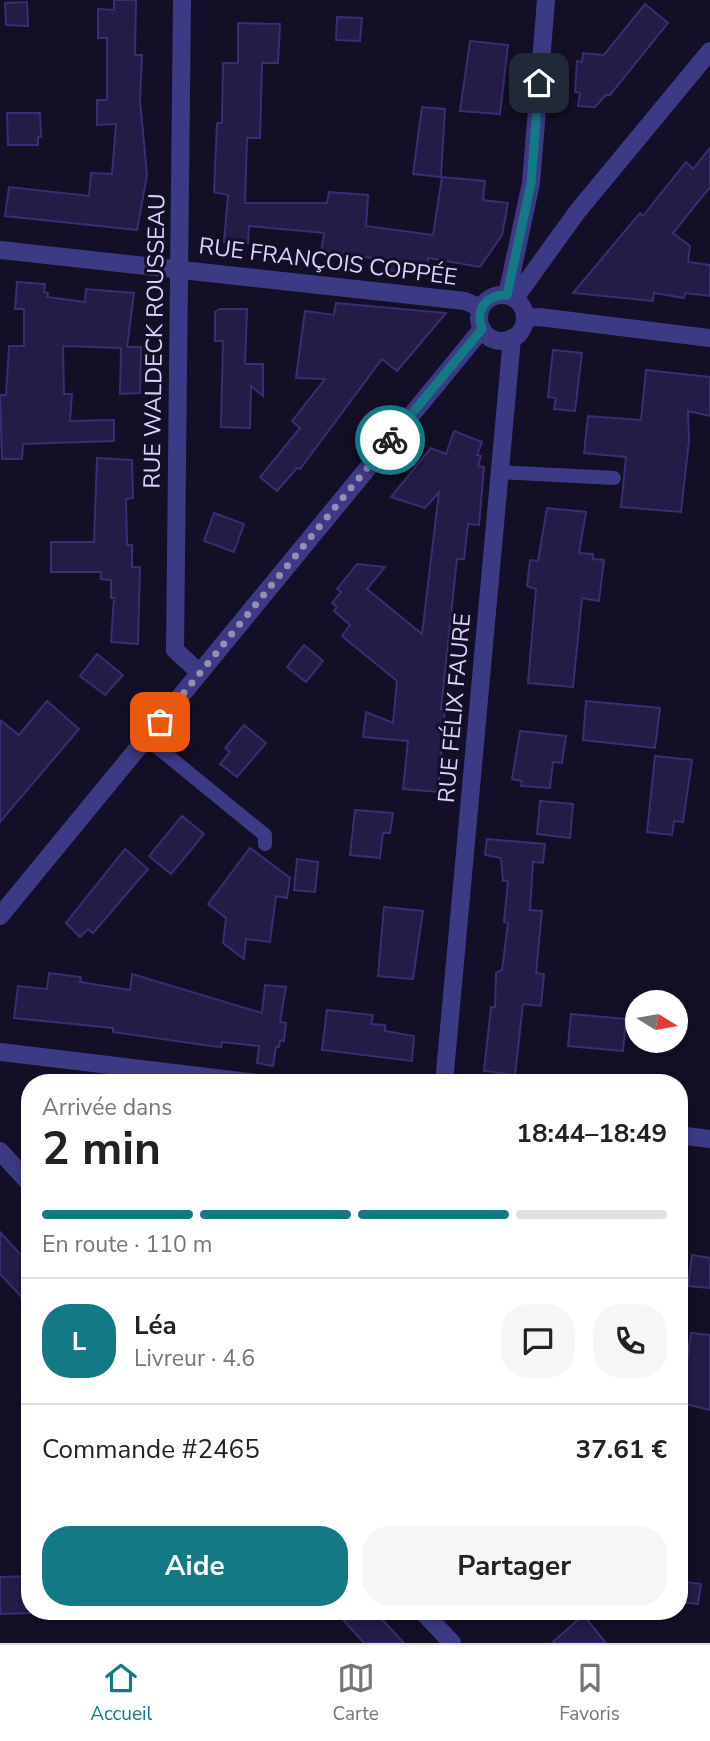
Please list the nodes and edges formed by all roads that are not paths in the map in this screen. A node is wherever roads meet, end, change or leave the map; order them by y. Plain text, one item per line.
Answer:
1 (182, 0) edge
2 (546, 0) edge
3 (710, 51) edge
4 (0, 250) edge
5 (179, 268) junction
6 (511, 297) junction
7 (481, 308) junction
8 (525, 318) junction
9 (482, 329) junction
10 (512, 338) junction
11 (710, 338) edge
12 (500, 472) junction
13 (614, 478) dead end
14 (200, 673) junction
15 (146, 738) junction
16 (265, 844) dead end
17 (0, 916) edge
18 (0, 1052) edge
19 (183, 1074) edge
20 (445, 1074) edge
21 (688, 1136) edge
22 (710, 1139) edge
23 (0, 1151) edge
24 (21, 1174) edge
25 (431, 1620) edge
26 (452, 1643) edge

1 - 5 street, RUE WALDECK ROUSSEAU
2 - 6 street
3 - 6 street
4 - 5 street, RUE FRANÇOIS COPPÉE
5 - 7 street, RUE FRANÇOIS COPPÉE
5 - 14 street, RUE WALDECK ROUSSEAU
6 - 7 street
6 - 8 street
7 - 9 street
8 - 10 street
8 - 11 street
9 - 10 street
9 - 14 street
10 - 12 street, RUE FÉLIX FAURE
12 - 13 lane
12 - 20 street, RUE FÉLIX FAURE
14 - 15 street
15 - 16 lane
15 - 17 street
18 - 19 street
21 - 22 street
23 - 24 street
25 - 26 street

